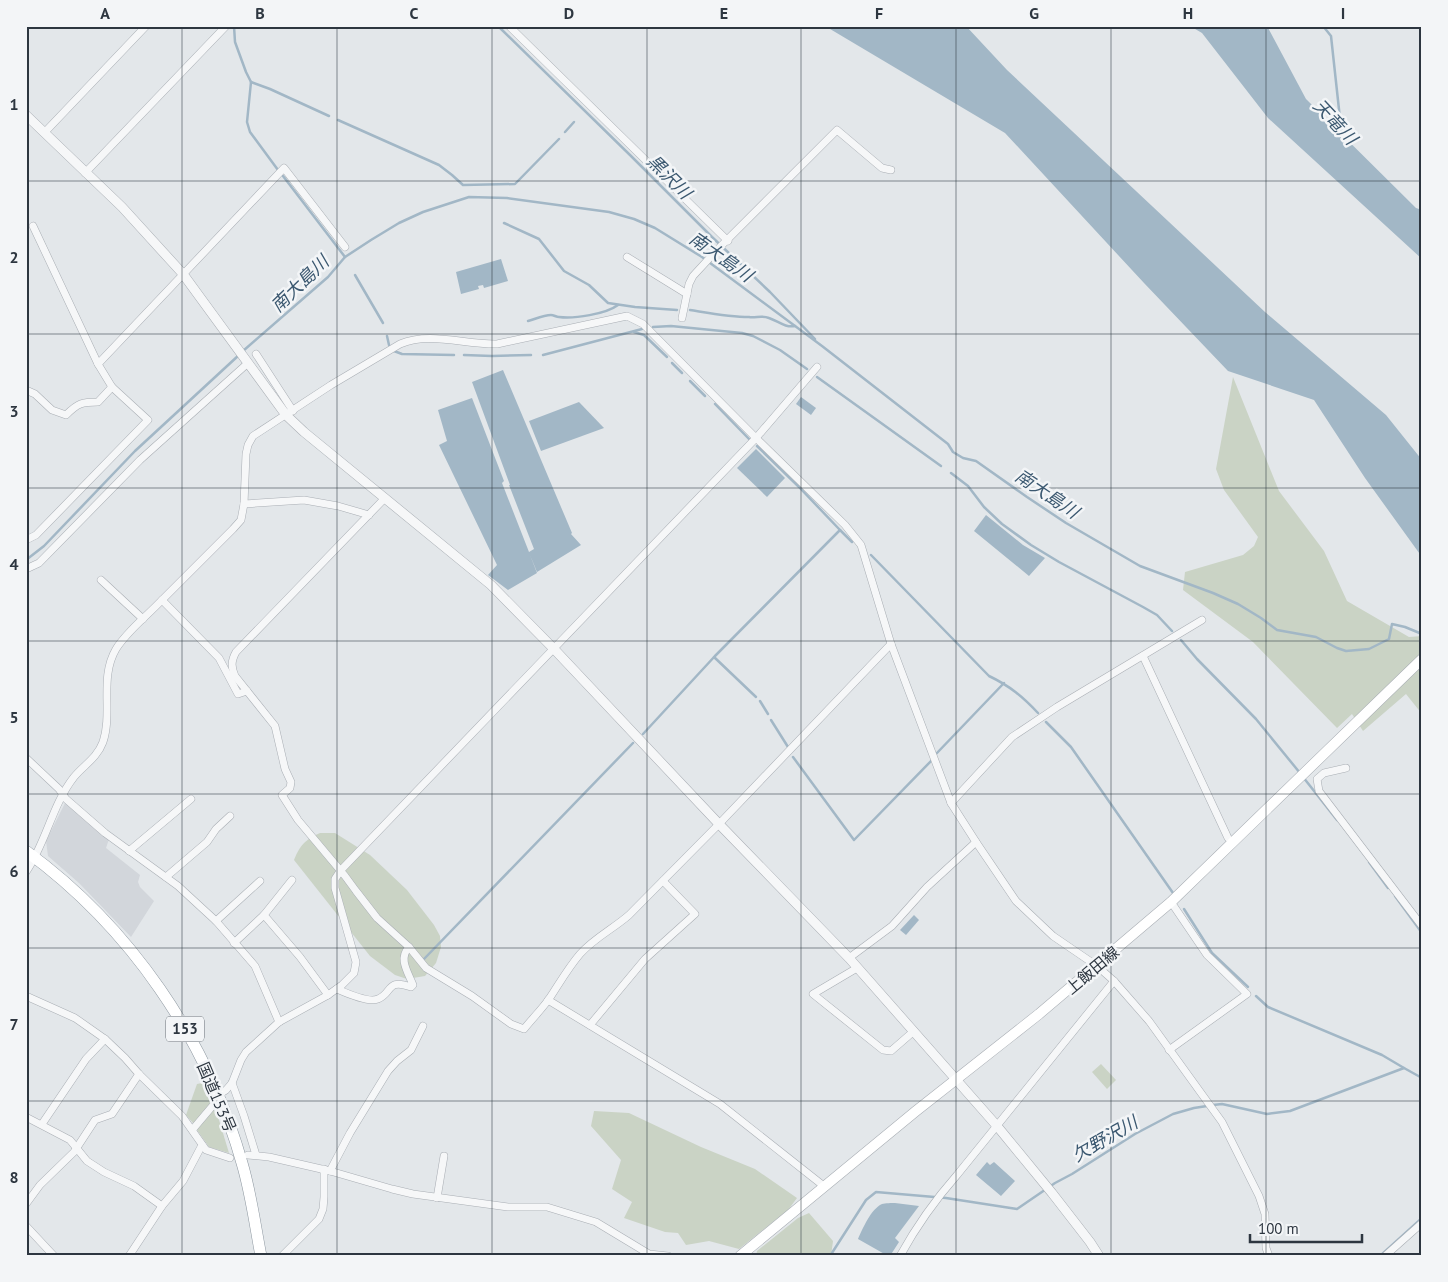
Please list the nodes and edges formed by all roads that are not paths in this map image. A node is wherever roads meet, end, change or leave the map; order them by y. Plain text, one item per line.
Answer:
1 (146, 26) edge
2 (226, 26) edge
3 (509, 26) edge
4 (26, 115) edge
5 (45, 132) junction
6 (891, 170) dead end
7 (85, 172) junction
8 (33, 226) dead end
9 (726, 242) junction
10 (345, 247) dead end
11 (627, 258) dead end
12 (183, 274) junction
13 (687, 294) junction
14 (682, 318) dead end
15 (256, 354) dead end
16 (247, 362) junction
17 (98, 364) junction
18 (817, 367) dead end
19 (112, 386) junction
20 (26, 390) edge
21 (290, 413) junction
22 (756, 438) junction
23 (385, 498) junction
24 (244, 504) junction
25 (369, 515) junction
26 (26, 540) edge
27 (26, 570) edge
28 (101, 580) dead end
29 (162, 600) junction
30 (143, 619) junction
31 (1202, 620) dead end
32 (891, 644) junction
33 (554, 649) junction
34 (1143, 656) junction
35 (1422, 659) edge
36 (247, 691) junction
37 (26, 758) edge
38 (1346, 768) dead end
39 (63, 794) junction
40 (191, 799) dead end
41 (951, 803) junction
42 (230, 816) dead end
43 (719, 824) junction
44 (1228, 838) dead end
45 (976, 842) junction
46 (128, 851) junction
47 (30, 854) edge
48 (27, 870) edge
49 (341, 870) junction
50 (166, 877) junction
51 (292, 880) dead end
52 (260, 881) dead end
53 (662, 881) junction
54 (1171, 902) junction
55 (264, 915) junction
56 (216, 921) junction
57 (1422, 926) edge
58 (234, 943) junction
59 (409, 947) junction
60 (849, 958) junction
61 (1097, 966) junction
62 (857, 968) junction
63 (1114, 981) junction
64 (337, 989) junction
65 (328, 995) junction
66 (27, 997) edge
67 (548, 1000) junction
68 (279, 1022) junction
69 (590, 1025) junction
70 (422, 1026) dead end
71 (914, 1031) junction
72 (105, 1039) junction
73 (1169, 1050) junction
74 (139, 1074) junction
75 (955, 1080) junction
76 (232, 1083) junction
77 (219, 1098) junction
78 (26, 1117) edge
79 (42, 1124) junction
80 (997, 1126) junction
81 (193, 1130) junction
82 (202, 1145) junction
83 (77, 1148) junction
84 (248, 1155) dead end
85 (256, 1155) junction
86 (444, 1156) dead end
87 (230, 1158) dead end
88 (327, 1170) junction
89 (824, 1188) junction
90 (437, 1198) junction
91 (26, 1204) edge
92 (162, 1206) junction
93 (1422, 1223) edge
94 (26, 1226) edge
95 (54, 1256) edge
96 (130, 1256) edge
97 (261, 1256) edge
98 (282, 1256) edge
99 (667, 1256) edge
100 (740, 1256) edge
101 (900, 1256) edge
102 (1099, 1256) edge
103 (1269, 1256) edge
104 (1385, 1256) edge

1 - 5 street
2 - 7 street
3 - 9 street
4 - 5 street
5 - 7 street
6 - 9 street
7 - 12 street
8 - 17 street
9 - 13 street
10 - 12 street
11 - 13 street
12 - 16 street
12 - 17 street
13 - 14 street
15 - 21 street
16 - 21 street
16 - 27 street
17 - 19 street
18 - 22 street
19 - 20 street
19 - 26 street
21 - 22 street
21 - 23 street
21 - 24 street
22 - 32 street
22 - 33 street
23 - 25 street
23 - 33 street
24 - 25 street
24 - 29 street
25 - 36 street
28 - 30 street
29 - 30 street
29 - 36 street
30 - 39 street
31 - 34 street
32 - 41 street
32 - 43 street
33 - 43 street
33 - 49 street
34 - 41 street
34 - 44 street
35 - 54 main road, 上飯田線
36 - 49 street
37 - 39 street
38 - 57 street
39 - 46 street
39 - 47 street
40 - 46 street
41 - 45 street
42 - 50 street
43 - 53 street
43 - 60 street
45 - 60 street
45 - 61 street
46 - 50 street
47 - 48 street
47 - 77 highway, 国道153号 / 153
49 - 59 street
49 - 64 street
50 - 56 street
51 - 55 street
52 - 56 street
53 - 67 street
53 - 69 street
54 - 61 main road, 上飯田線
54 - 73 street
55 - 58 street
55 - 65 street
56 - 58 street
58 - 68 street
59 - 64 street
59 - 67 street
60 - 62 street
61 - 63 street
61 - 75 main road, 上飯田線
62 - 71 street
62 - 71 street
63 - 73 street
63 - 80 street
64 - 65 street
65 - 68 street
66 - 72 street
67 - 69 street
68 - 76 street
69 - 89 street
70 - 88 street
71 - 75 street
72 - 74 street
72 - 79 street
73 - 103 street
74 - 81 street
74 - 83 street
75 - 80 street
75 - 89 main road, 上飯田線
76 - 77 street
76 - 85 street
77 - 81 street
77 - 97 highway, 国道153号 / 153
78 - 79 street
79 - 83 street
80 - 101 street
80 - 102 street
81 - 82 street
82 - 87 street
82 - 92 street
83 - 91 street
83 - 92 street
84 - 85 street
85 - 88 street
86 - 90 street
88 - 90 street
88 - 98 street
89 - 100 main road, 上飯田線
90 - 99 street
92 - 96 street
93 - 104 street
94 - 95 street

